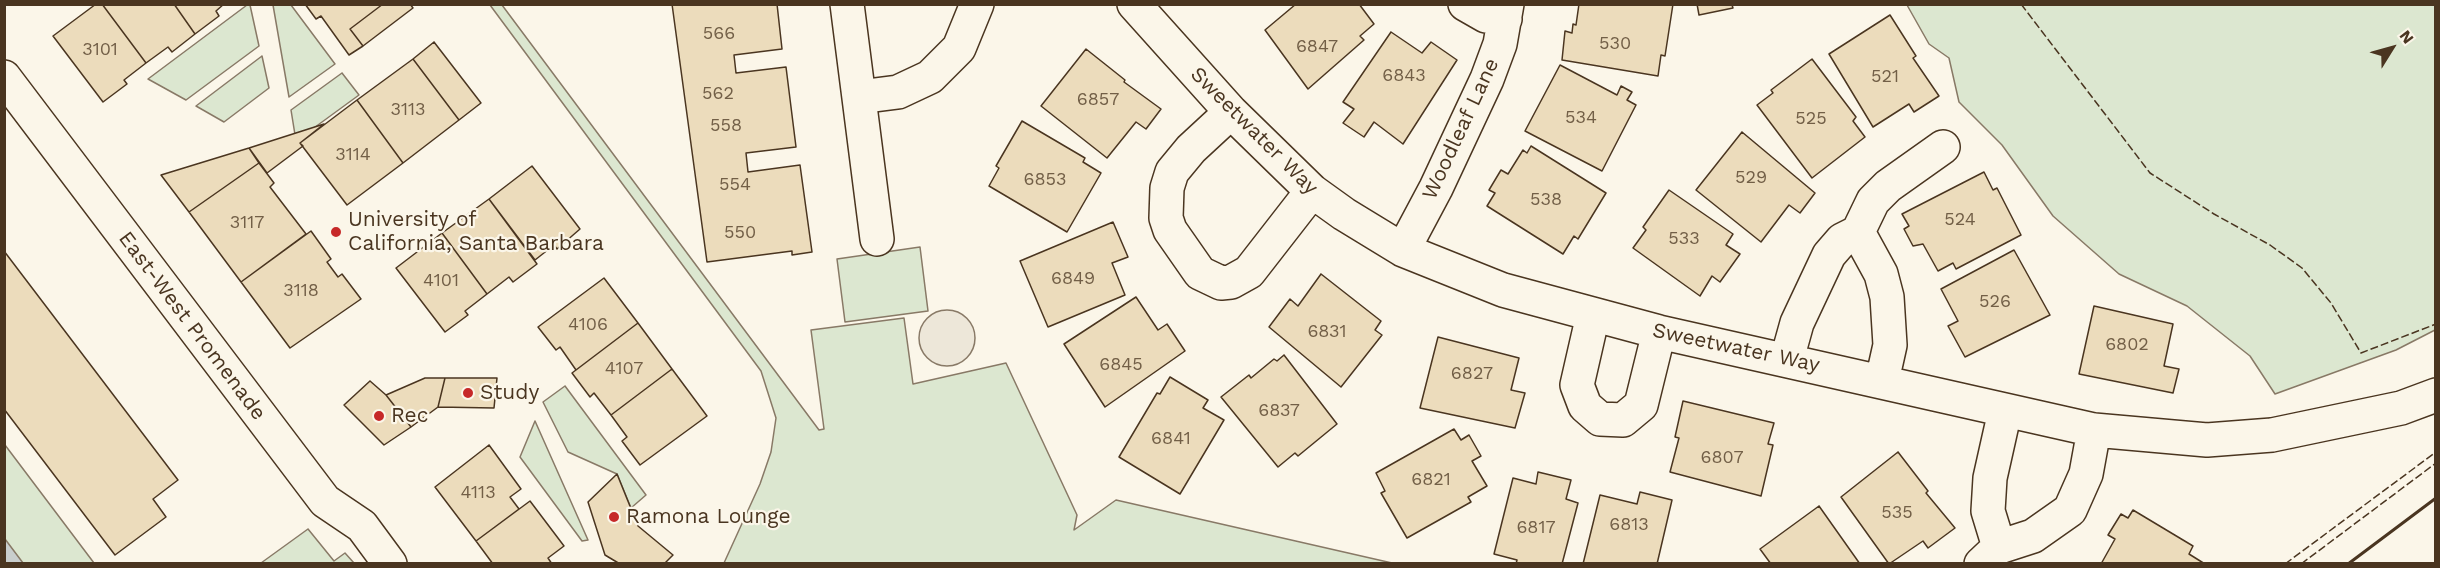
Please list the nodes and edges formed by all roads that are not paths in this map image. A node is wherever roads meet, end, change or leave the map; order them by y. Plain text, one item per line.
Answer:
1 (847, 4) edge
2 (977, 4) edge
3 (1134, 4) edge
4 (1465, 4) edge
5 (1506, 12) edge
6 (4, 77) edge
7 (859, 97) junction
8 (1231, 112) junction
9 (1943, 147) dead end
10 (1312, 191) junction
11 (1857, 232) junction
12 (877, 239) dead end
13 (1403, 250) junction
14 (1593, 315) junction
15 (1659, 332) junction
16 (1787, 359) junction
17 (1882, 381) junction
18 (2436, 395) edge
19 (2005, 411) junction
20 (2094, 430) junction
21 (1990, 555) edge
22 (390, 564) edge

1 - 7 street
2 - 7 street
3 - 8 street, Sweetwater Way
4 - 5 street
5 - 13 street, Woodleaf Lane
6 - 22 street, East-West Promenade
7 - 12 street
8 - 10 street, Sweetwater Way
8 - 10 street
9 - 11 street
10 - 13 street, Sweetwater Way
11 - 16 street
11 - 17 street
13 - 14 street, Sweetwater Way
14 - 15 street, Sweetwater Way
14 - 15 street
15 - 16 street, Sweetwater Way
16 - 17 street, Sweetwater Way
17 - 19 street, Sweetwater Way
18 - 20 street, Sweetwater Way
19 - 20 street, Sweetwater Way
19 - 21 street
20 - 21 street

